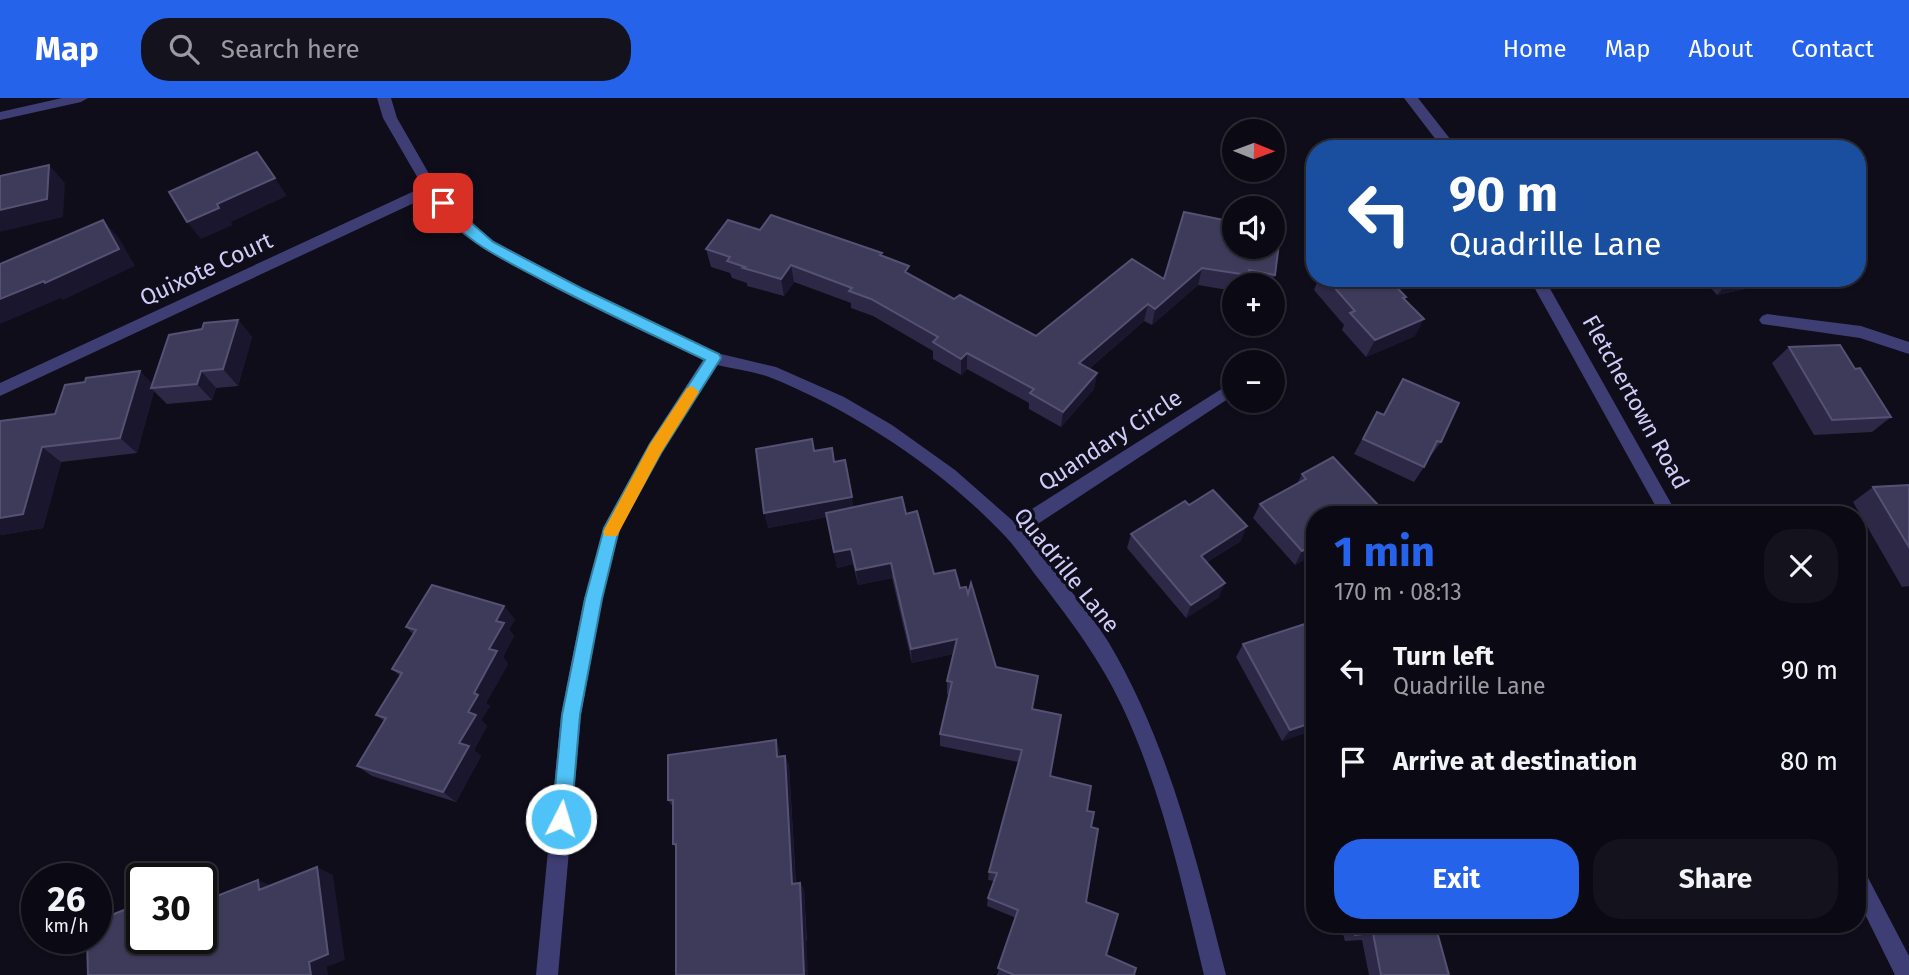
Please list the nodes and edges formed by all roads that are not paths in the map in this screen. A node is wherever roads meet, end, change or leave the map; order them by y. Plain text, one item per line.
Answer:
1 (81, 98) edge
2 (384, 98) edge
3 (1410, 98) edge
4 (0, 116) edge
5 (1444, 140) edge
6 (431, 189) junction
7 (1541, 287) edge
8 (1767, 320) dead end
9 (1909, 348) edge
10 (713, 358) junction
11 (0, 390) edge
12 (1222, 395) edge
13 (1664, 506) edge
14 (1012, 531) junction
15 (1866, 895) edge
16 (547, 975) edge
17 (1215, 975) edge
18 (1907, 975) edge

1 - 4 street
2 - 6 street, Quadrille Lane
3 - 5 street
6 - 10 street, Quadrille Lane
6 - 11 street, Quixote Court
7 - 13 street, Fletchertown Road
8 - 9 street
10 - 14 street, Quadrille Lane
10 - 16 street
12 - 14 street, Quandary Circle
14 - 17 street, Quadrille Lane
15 - 18 street

